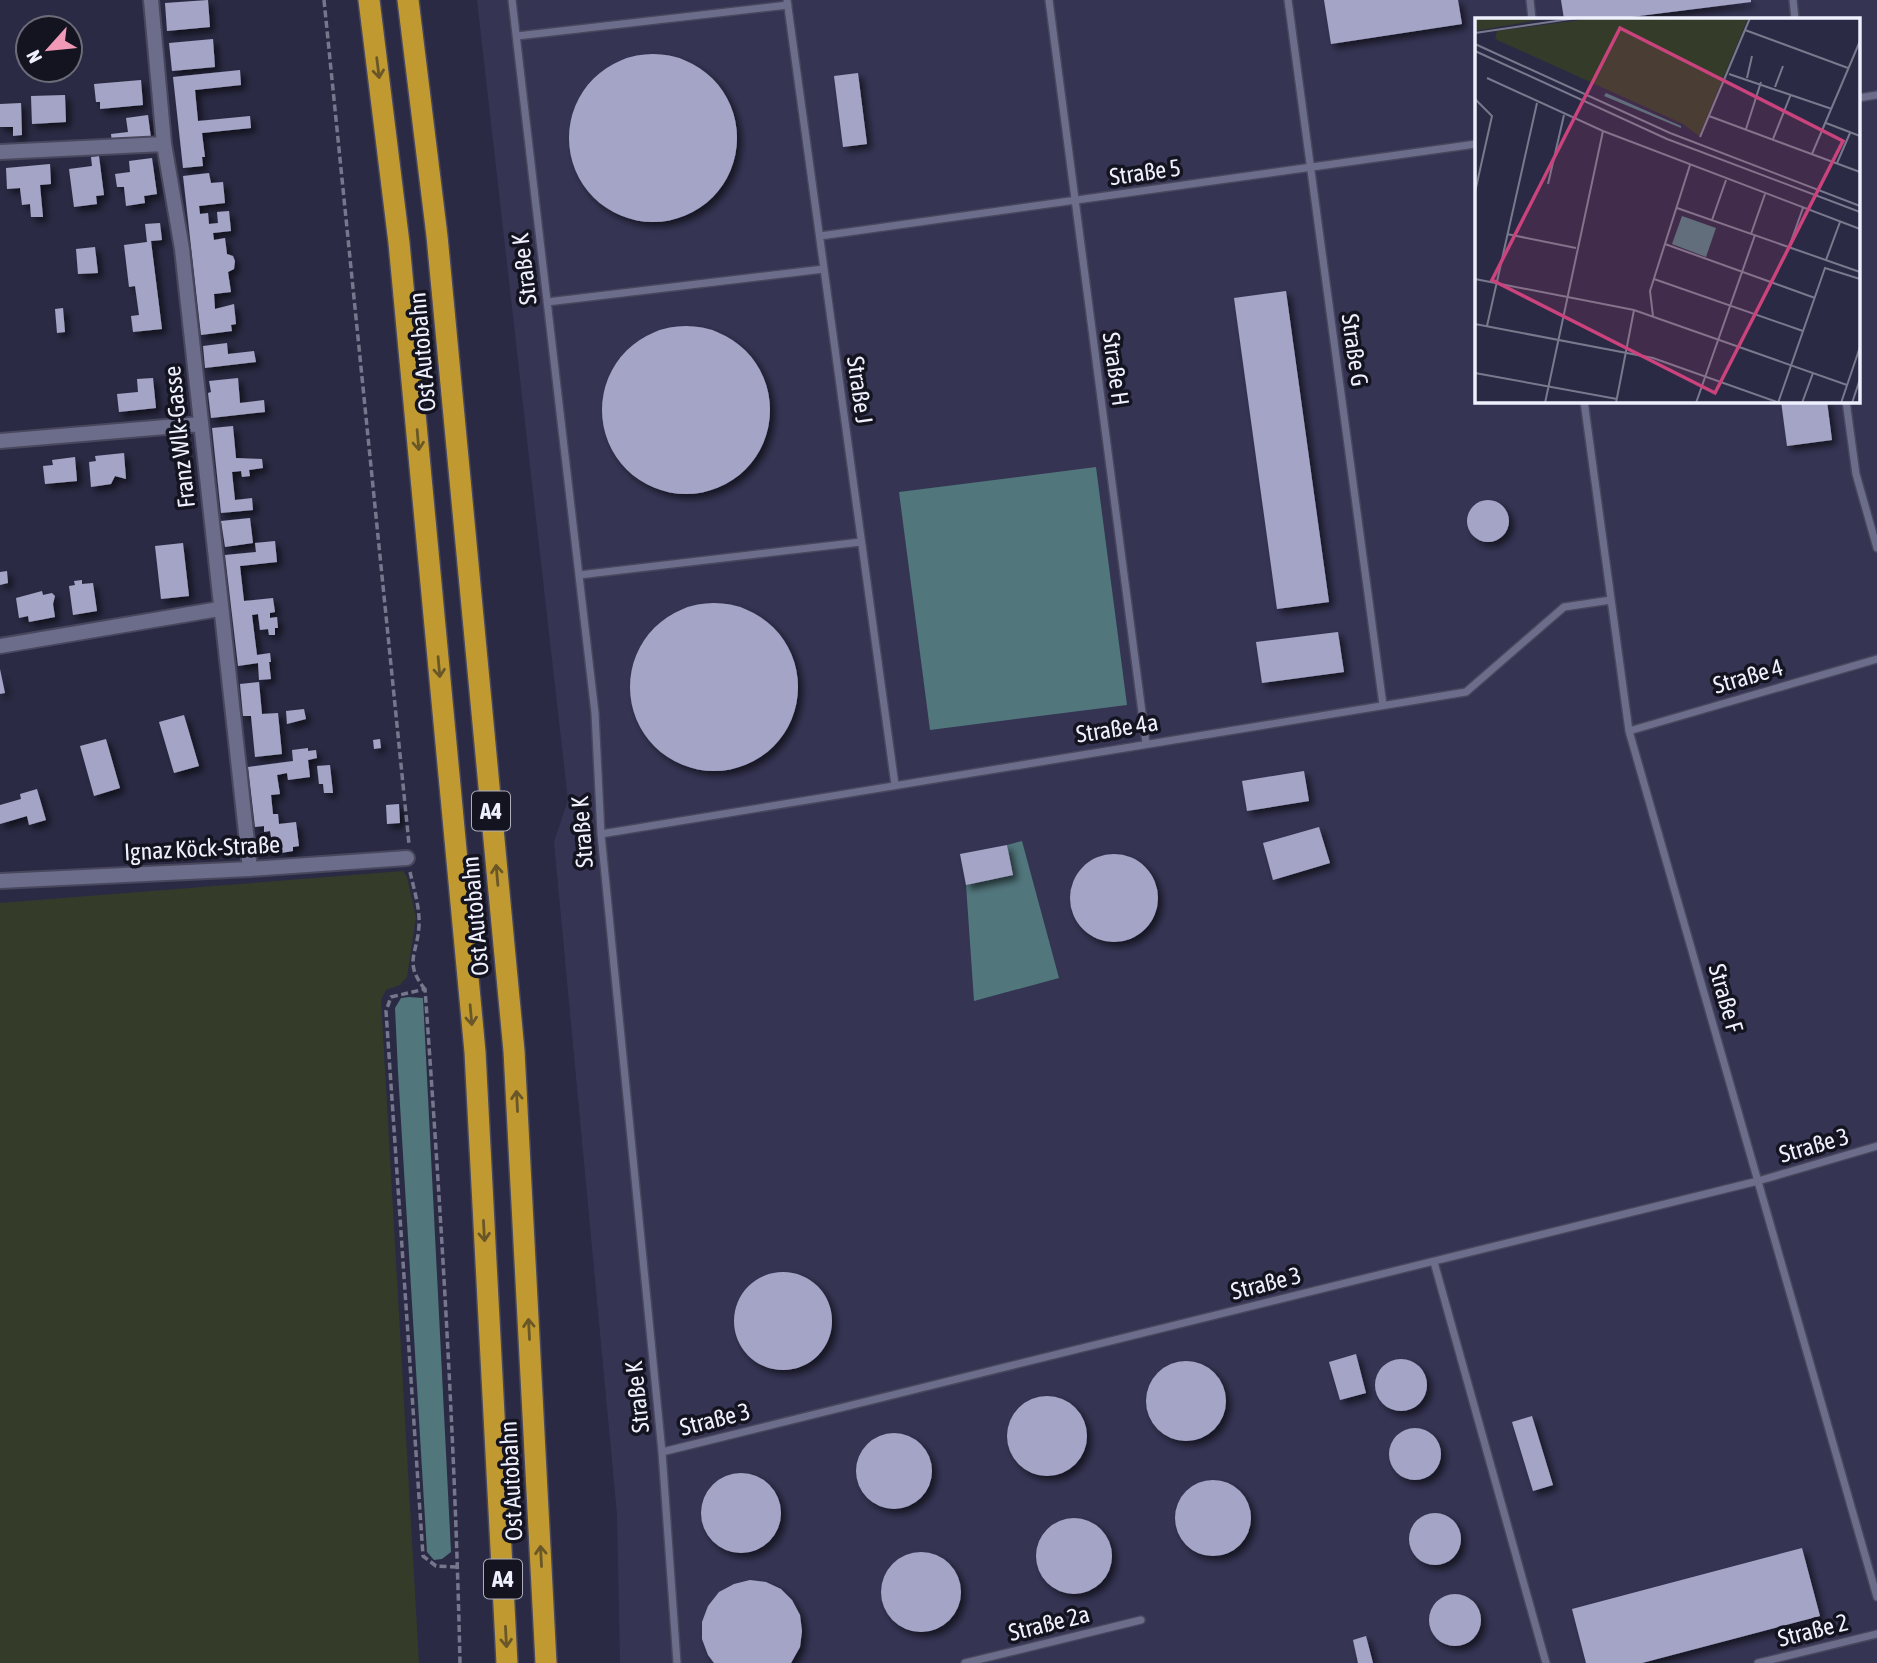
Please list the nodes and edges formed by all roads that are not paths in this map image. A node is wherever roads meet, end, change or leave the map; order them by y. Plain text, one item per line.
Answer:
1 (151, 0) edge
2 (369, 0) edge
3 (408, 0) edge
4 (512, 0) edge
5 (1049, 0) edge
6 (1288, 0) edge
7 (1530, 0) edge
8 (1793, 0) edge
9 (788, 2) edge
10 (1532, 18) edge
11 (1796, 18) edge
12 (517, 36) junction
13 (164, 144) junction
14 (1475, 144) edge
15 (0, 152) edge
16 (1311, 167) junction
17 (1075, 201) junction
18 (820, 236) junction
19 (824, 269) junction
20 (547, 302) junction
21 (1584, 402) edge
22 (1846, 402) edge
23 (201, 424) junction
24 (0, 441) edge
25 (861, 542) junction
26 (1877, 548) edge
27 (579, 576) junction
28 (1611, 600) junction
29 (219, 609) junction
30 (0, 646) edge
31 (1877, 659) edge
32 (1383, 705) junction
33 (1629, 731) junction
34 (1146, 743) junction
35 (895, 785) junction
36 (601, 834) junction
37 (407, 858) road end
38 (250, 869) junction
39 (0, 881) edge
40 (1877, 1146) edge
41 (1758, 1181) junction
42 (1434, 1262) junction
43 (662, 1452) junction
44 (1877, 1597) edge
45 (1141, 1620) dead end
46 (1877, 1634) edge
47 (507, 1663) edge
48 (546, 1663) edge
49 (677, 1663) edge
50 (965, 1663) edge
51 (1546, 1663) edge
52 (1758, 1663) edge

1 - 13 street, Franz Wlk-Gasse
2 -> 47 highway, Ost Autobahn / A4
48 -> 3 highway, Ost Autobahn / A4
4 - 12 lane, Straße K
5 - 17 lane, Straße H
6 - 16 lane, Straße G
7 - 10 lane
8 - 11 lane
9 - 12 lane
9 - 18 lane, Straße J
12 - 20 lane, Straße K
13 - 15 street
13 - 23 street, Franz Wlk-Gasse
14 - 16 lane, Straße 5
16 - 17 lane, Straße 5
16 - 32 lane, Straße G
17 - 18 lane, Straße 5
17 - 34 lane, Straße H
18 - 19 lane, Straße J
19 - 20 lane
19 - 25 lane, Straße J
20 - 27 lane, Straße K
21 - 28 lane, Straße F
22 - 26 lane
23 - 24 street
23 - 29 street, Franz Wlk-Gasse
25 - 27 lane
25 - 35 lane, Straße J
27 - 36 lane, Straße K
28 - 32 lane, Straße 4a
28 - 33 lane, Straße F
29 - 30 street
29 - 38 street, Franz Wlk-Gasse
31 - 33 lane, Straße 4
32 - 34 lane, Straße 4a
33 - 41 lane, Straße F
34 - 35 lane, Straße 4a
35 - 36 lane, Straße 4a
36 - 43 lane, Straße K
37 - 38 street, Ignaz Köck-Straße
38 - 39 street, Ignaz Köck-Straße
40 - 41 lane, Straße 3
41 - 42 lane, Straße 3
41 - 44 lane, Straße F
42 - 43 lane, Straße 3
42 - 51 lane
43 - 49 lane, Straße K
45 - 50 lane, Straße 2a
46 - 52 lane, Straße 2

